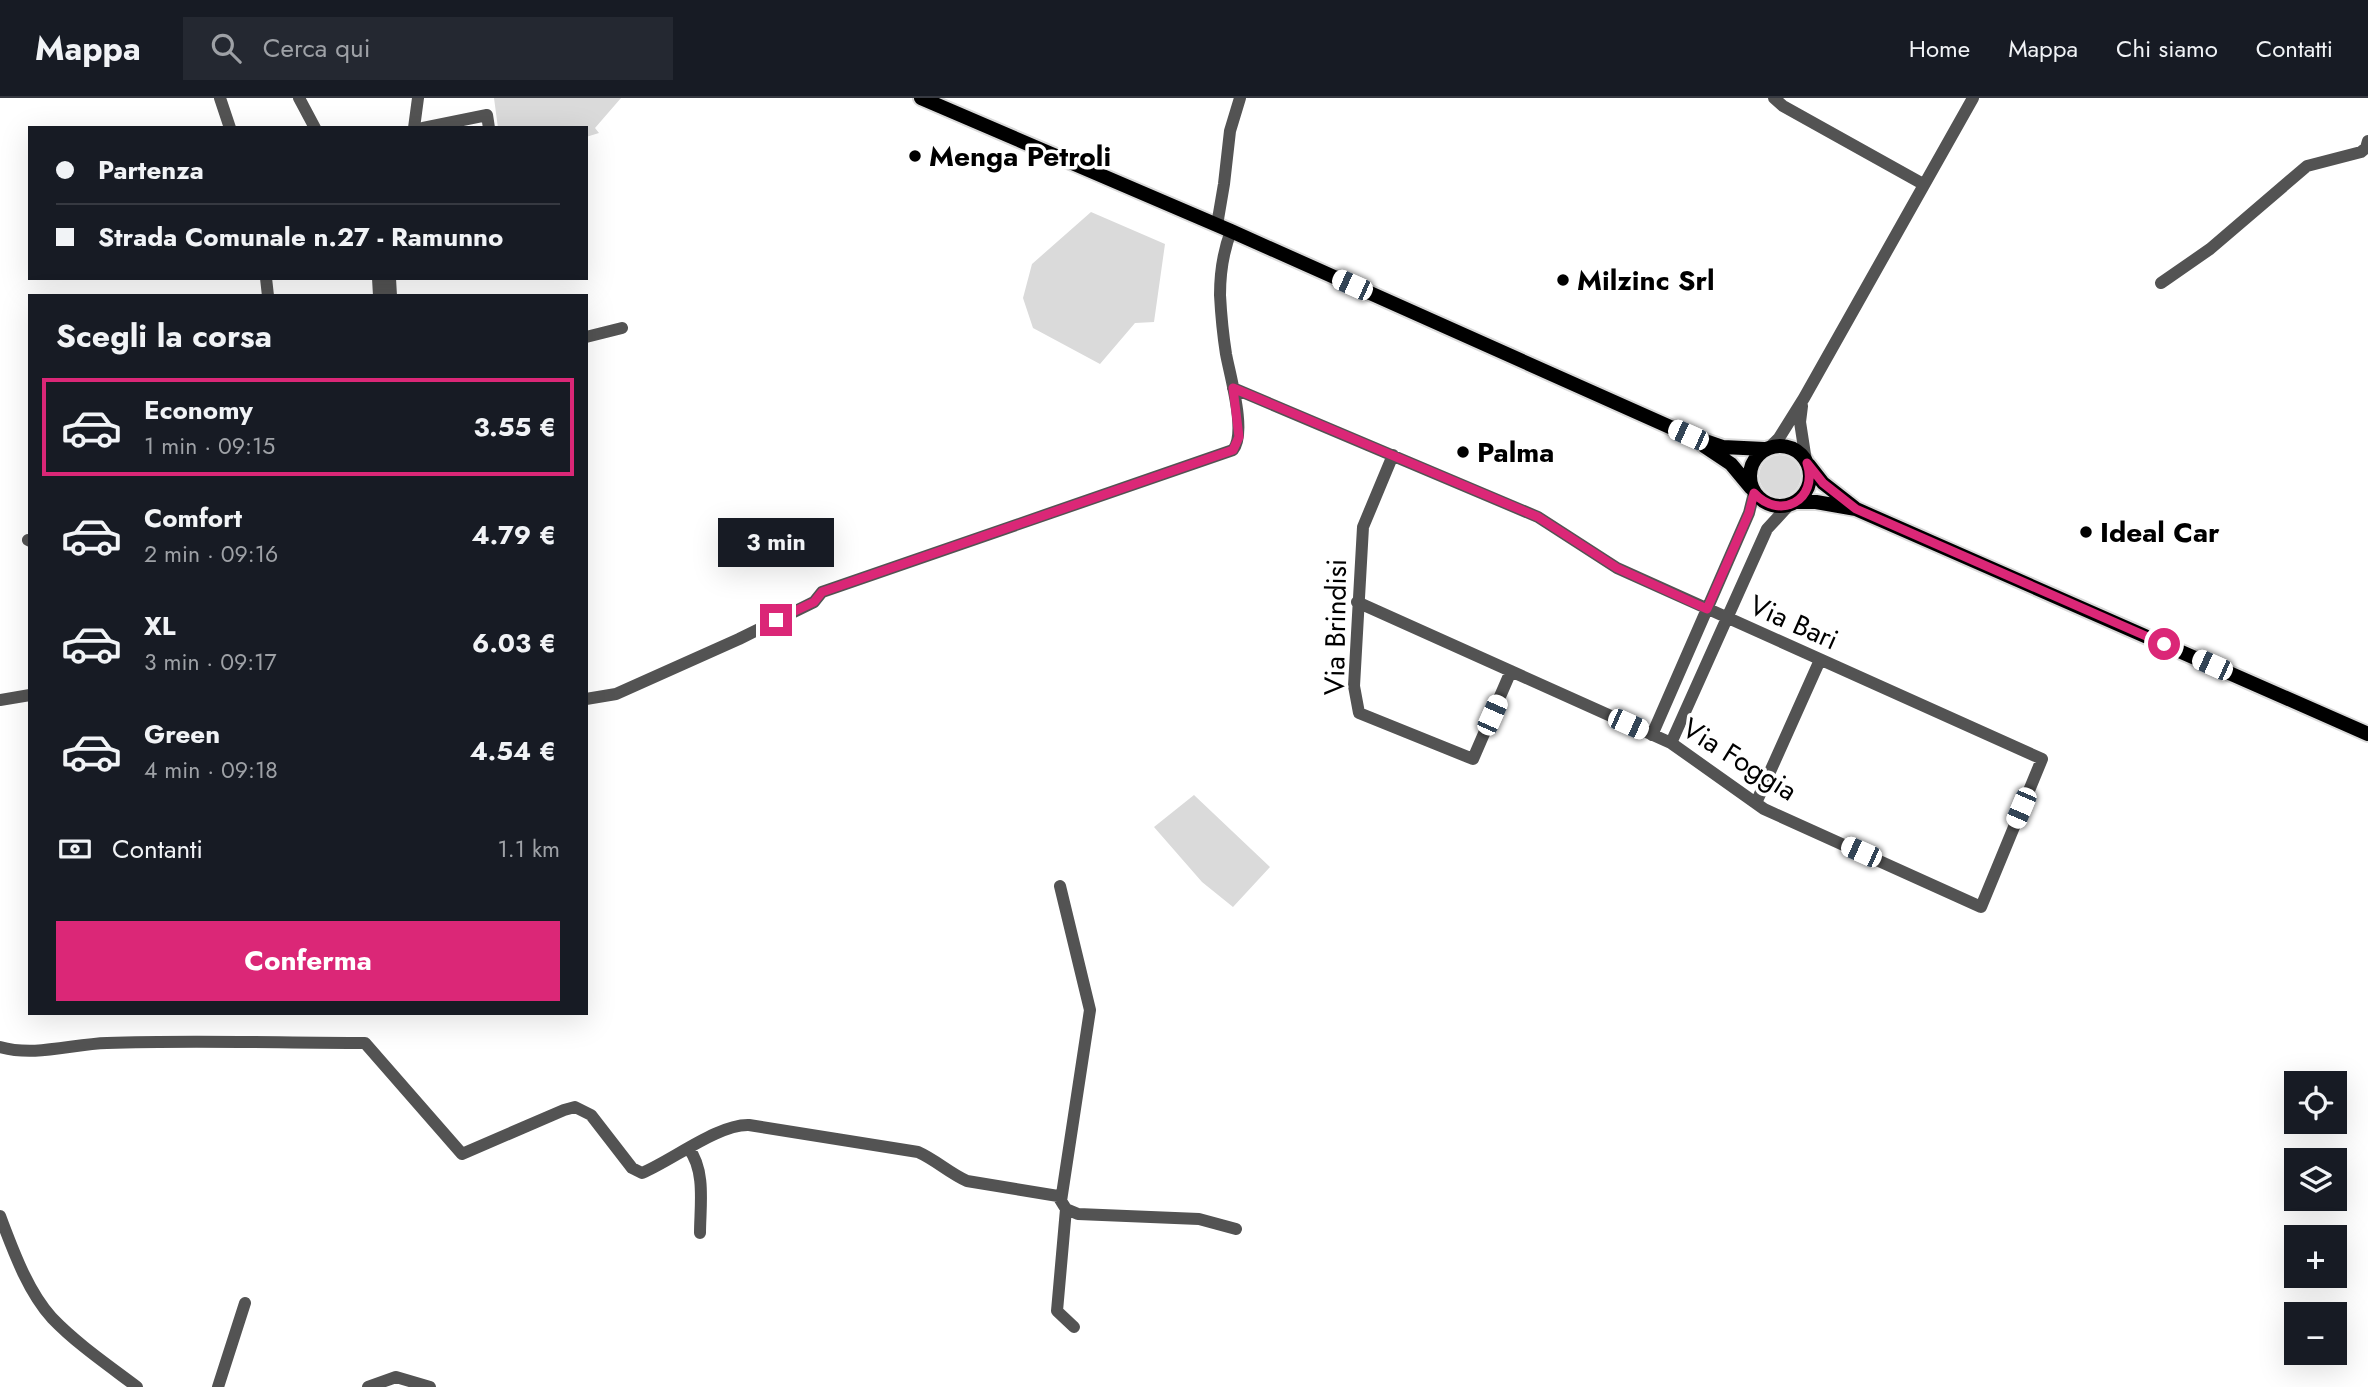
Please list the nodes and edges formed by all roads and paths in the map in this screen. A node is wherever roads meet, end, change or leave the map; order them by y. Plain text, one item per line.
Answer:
1 (220, 98) edge
2 (299, 98) edge
3 (418, 98) edge
4 (921, 98) edge
5 (1240, 98) edge
6 (1774, 98) edge
7 (1973, 98) edge
8 (229, 126) edge
9 (314, 126) edge
10 (414, 126) edge
11 (433, 126) edge
12 (489, 126) edge
13 (2368, 141) edge
14 (1923, 184) junction
15 (1224, 228) junction
16 (2161, 284) dead end
17 (622, 328) dead end
18 (588, 336) edge
19 (1233, 388) junction
20 (1804, 398) junction
21 (1688, 435) junction
22 (1767, 448) junction
23 (1393, 455) junction
24 (1807, 462) junction
25 (1753, 491) junction
26 (1793, 503) junction
27 (1856, 509) junction
28 (1357, 602) junction
29 (1707, 609) junction
30 (1727, 619) junction
31 (1819, 660) junction
32 (1511, 671) junction
33 (28, 695) edge
34 (588, 699) edge
35 (0, 700) edge
36 (2368, 734) edge
37 (1652, 735) junction
38 (1671, 743) junction
39 (1756, 803) junction
40 (1060, 886) dead end
41 (1981, 907) joint
42 (0, 1047) edge
43 (689, 1149) junction
44 (1064, 1205) junction
45 (0, 1216) edge
46 (1236, 1229) dead end
47 (701, 1233) dead end
48 (245, 1303) dead end
49 (1074, 1327) dead end
50 (137, 1387) edge
51 (218, 1387) edge
52 (368, 1387) edge
53 (430, 1387) edge

1 - 8 street
2 - 9 street
3 - 10 street
4 - 15 main road
5 - 15 street
6 - 14 street
7 - 14 street
11 - 12 street
13 - 16 street
14 - 20 street
15 - 19 street
15 - 21 main road
17 - 18 street
19 - 23 street, Via Bari
19 - 34 street
20 - 22 street
20 - 24 street
21 - 22 main road
21 - 25 main road
22 - 24 main road
22 - 25 main road
23 - 28 street, Via Brindisi
23 - 29 street, Via Bari
24 - 26 main road
24 - 27 main road
25 - 26 main road
25 - 29 street
26 - 27 main road
26 - 30 street
27 - 36 main road
28 - 32 street, Via Foggia
28 - 32 street, Via Brindisi
29 - 30 street, Via Bari
29 - 37 street
30 - 31 street, Via Bari
30 - 38 street
31 - 39 street
31 - 41 street, Via Bari
32 - 37 street, Via Foggia
33 - 35 street
37 - 38 street, Via Foggia
38 - 39 street, Via Foggia
39 - 41 street, Via Foggia
40 - 44 street
42 - 43 street
43 - 44 street
43 - 47 street
44 - 46 street
44 - 49 street
45 - 50 street
48 - 51 street
52 - 53 street

